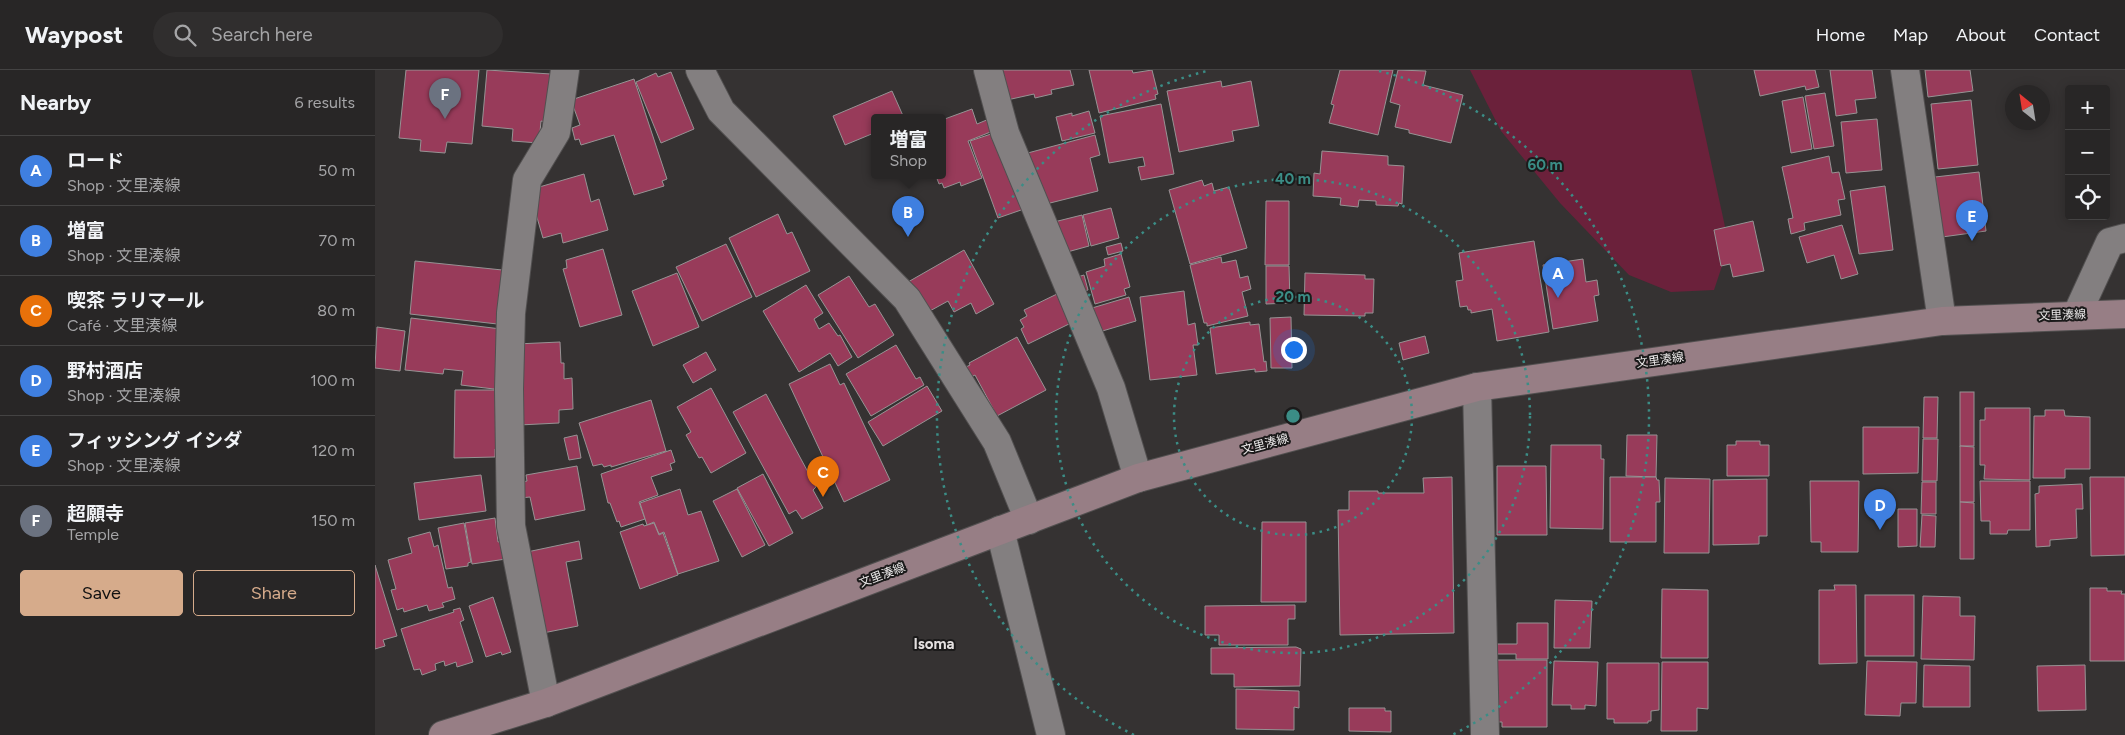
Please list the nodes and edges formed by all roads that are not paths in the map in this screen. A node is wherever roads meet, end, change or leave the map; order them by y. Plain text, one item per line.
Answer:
1 (565, 70) edge
2 (700, 70) edge
3 (988, 70) edge
4 (1905, 70) edge
5 (2125, 238) edge
6 (2077, 314) junction
7 (2125, 314) edge
8 (1942, 321) junction
9 (1477, 387) junction
10 (1139, 478) junction
11 (1029, 520) junction
12 (1000, 530) junction
13 (546, 703) junction
14 (443, 735) edge
15 (1051, 735) edge
16 (1485, 735) edge

1 - 13 street
2 - 11 street
3 - 10 street
4 - 8 street
5 - 6 street
6 - 7 main road, 文里湊線
6 - 8 main road, 文里湊線
8 - 9 main road, 文里湊線
9 - 10 main road, 文里湊線
9 - 16 street
10 - 11 main road, 文里湊線
11 - 12 main road, 文里湊線
12 - 13 main road, 文里湊線
12 - 15 street
13 - 14 main road, 文里湊線

